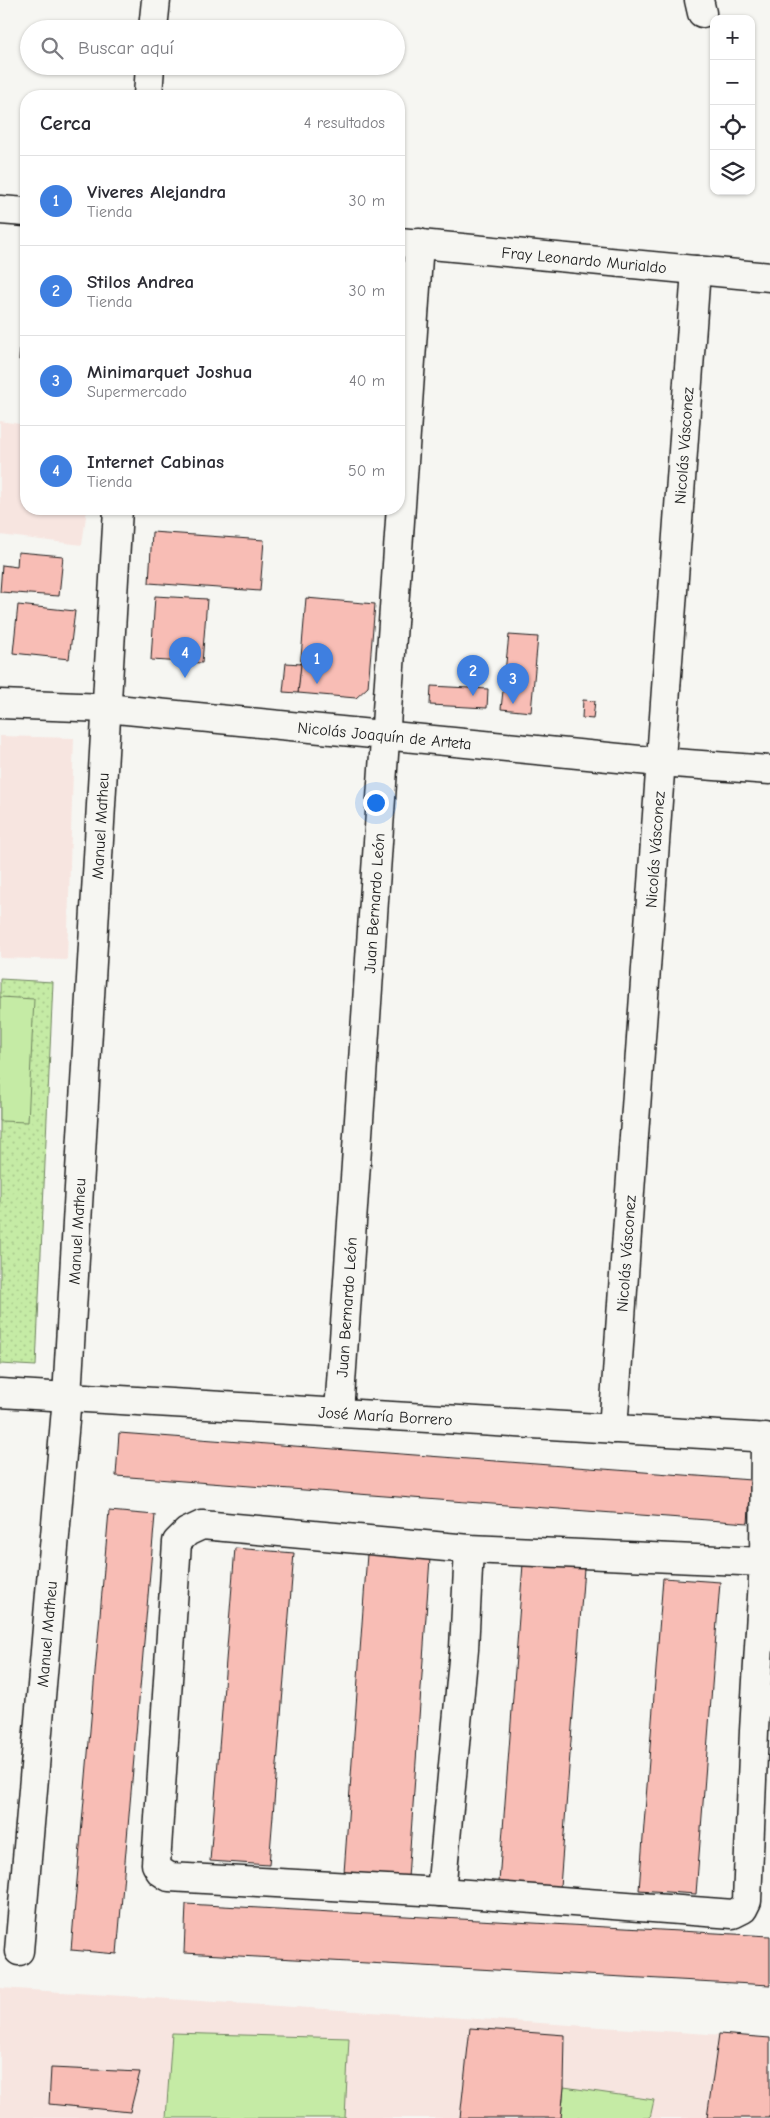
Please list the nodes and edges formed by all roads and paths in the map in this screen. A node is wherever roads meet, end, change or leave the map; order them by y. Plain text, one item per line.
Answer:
1 (156, 0) edge
2 (154, 20) edge
3 (149, 75) edge
4 (148, 90) edge
5 (0, 210) edge
6 (20, 212) edge
7 (409, 243) edge
8 (696, 270) junction
9 (770, 277) edge
10 (405, 325) edge
11 (118, 515) edge
12 (396, 515) edge
13 (0, 704) edge
14 (106, 708) junction
15 (385, 735) junction
16 (660, 762) junction
17 (770, 770) edge
18 (0, 1393) edge
19 (67, 1397) junction
20 (339, 1412) junction
21 (613, 1429) junction
22 (767, 1438) edge
23 (469, 1549) junction
24 (764, 1562) junction
25 (441, 1892) junction
26 (19, 1951) dead end

1 - 2 street
3 - 4 street
5 - 6 street
7 - 8 street, Fray Leonardo Murialdo
7 - 10 street, Juan Bernardo León
8 - 9 street, Fray Leonardo Murialdo
8 - 16 street, Nicolás Vásconez
11 - 14 street, Manuel Matheu
12 - 15 street, Juan Bernardo León
13 - 14 street, Nicolás Joaquín de Arteta
14 - 15 street, Nicolás Joaquín de Arteta
14 - 19 street, Manuel Matheu
15 - 16 street, Nicolás Joaquín de Arteta
15 - 20 street, Juan Bernardo León
16 - 17 street, Nicolás Joaquín de Arteta
16 - 21 street, Nicolás Vásconez
18 - 19 street, José María Borrero
19 - 20 street, José María Borrero
19 - 26 street, Manuel Matheu
20 - 21 street, José María Borrero
21 - 22 street, José María Borrero
22 - 24 street
23 - 24 street
23 - 25 street
23 - 25 street
24 - 25 street

